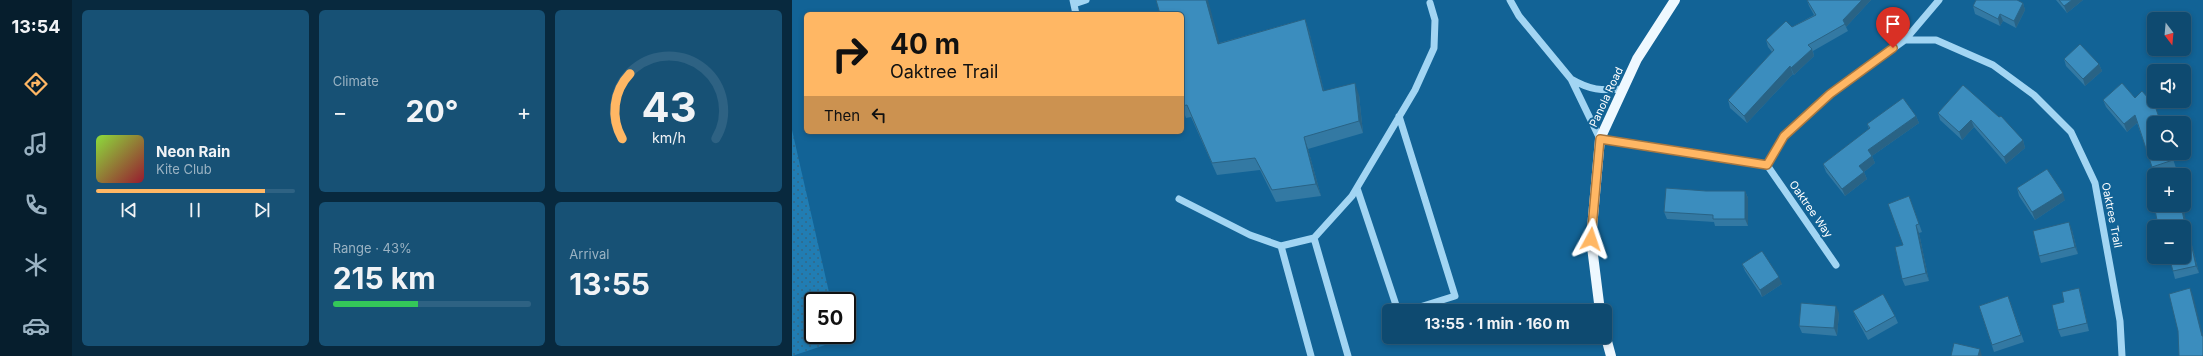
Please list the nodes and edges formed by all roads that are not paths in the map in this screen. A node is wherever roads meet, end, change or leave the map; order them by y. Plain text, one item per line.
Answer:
1 (1086, 0) edge
2 (1510, 0) edge
3 (1675, 0) edge
4 (1940, 0) edge
5 (1073, 2) edge
6 (1430, 3) dead end
7 (1076, 12) edge
8 (1906, 40) junction
9 (1571, 79) junction
10 (1623, 89) junction
11 (1399, 116) junction
12 (1600, 139) junction
13 (1767, 165) junction
14 (1357, 188) junction
15 (1179, 199) dead end
16 (1314, 238) junction
17 (1281, 246) junction
18 (1836, 265) dead end
19 (1396, 304) edge
20 (1429, 304) edge
21 (1599, 304) edge
22 (1608, 344) edge
23 (1312, 356) edge
24 (1348, 356) edge
25 (1612, 356) edge
26 (2122, 356) edge

1 - 5 street
2 - 9 street
3 - 10 main road, Panola Road
4 - 8 street
5 - 7 street
6 - 11 street
8 - 13 street
8 - 26 street, Oaktree Trail
9 - 10 street
9 - 12 street
10 - 12 main road, Panola Road
11 - 14 street
11 - 20 street
12 - 13 street
12 - 21 main road, Panola Road
13 - 18 street, Oaktree Way
14 - 16 street
14 - 19 street
15 - 17 street
16 - 17 street
16 - 24 street
17 - 23 street
22 - 25 main road

